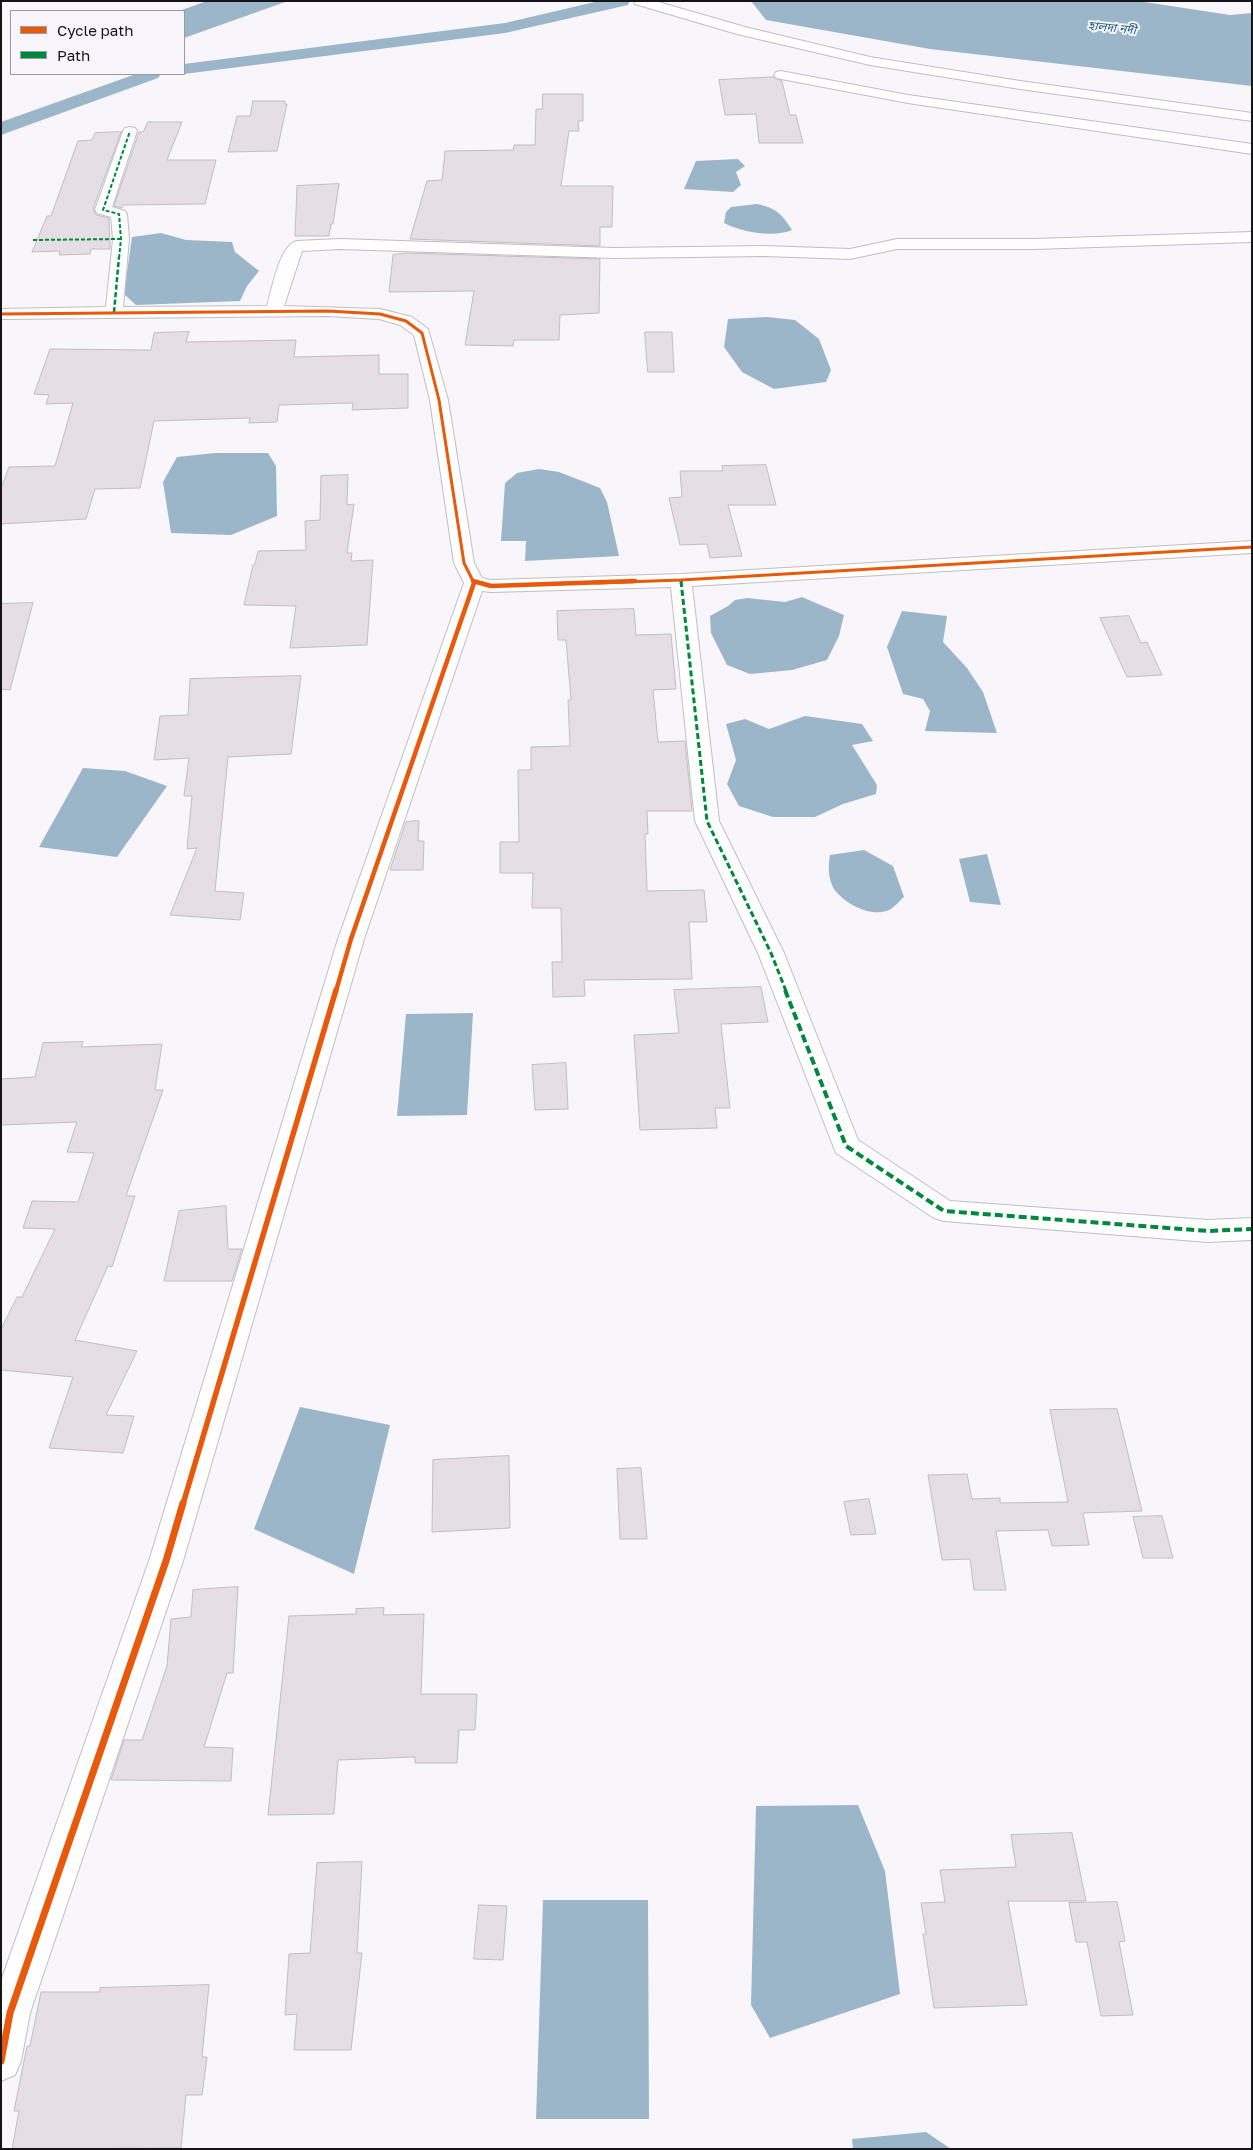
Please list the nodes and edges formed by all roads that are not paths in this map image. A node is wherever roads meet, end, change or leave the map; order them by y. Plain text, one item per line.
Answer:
1 (640, 1) edge
2 (781, 75) dead end
3 (1252, 117) edge
4 (130, 131) dead end
5 (1252, 149) edge
6 (1252, 237) edge
7 (274, 311) junction
8 (114, 312) junction
9 (1, 314) edge
10 (1252, 547) edge
11 (681, 580) junction
12 (474, 583) junction
13 (1252, 1229) edge
14 (1, 2061) edge

1 - 3 street
2 - 5 street
4 - 8 street
6 - 7 street
7 - 8 street
7 - 12 street
8 - 9 street
10 - 11 street
11 - 12 street
11 - 13 street
12 - 14 street

